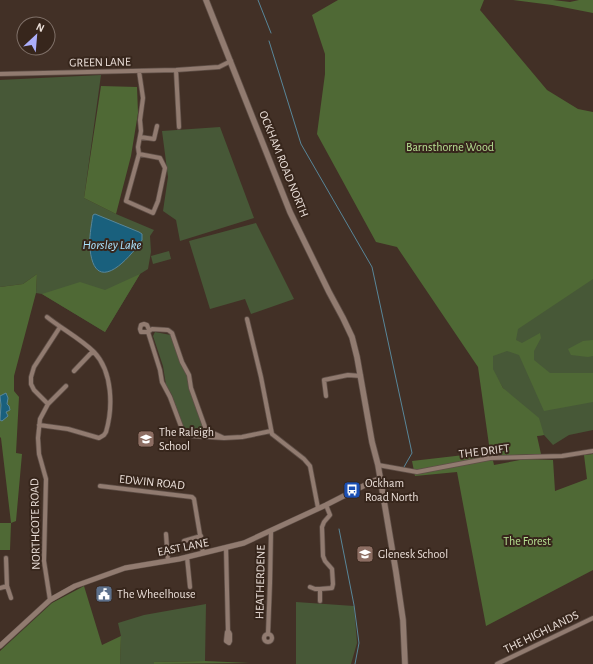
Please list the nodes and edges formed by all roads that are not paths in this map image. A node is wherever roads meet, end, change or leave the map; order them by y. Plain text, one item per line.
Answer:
1 (206, 0) edge
2 (231, 61) junction
3 (176, 70) junction
4 (139, 71) junction
5 (0, 74) edge
6 (157, 126) dead end
7 (179, 127) dead end
8 (140, 137) junction
9 (139, 154) junction
10 (46, 317) dead end
11 (247, 319) dead end
12 (60, 327) junction
13 (93, 351) junction
14 (74, 371) dead end
15 (361, 376) junction
16 (66, 386) dead end
17 (326, 396) dead end
18 (48, 404) junction
19 (39, 425) junction
20 (206, 427) junction
21 (271, 431) junction
22 (201, 437) junction
23 (224, 438) junction
24 (593, 451) edge
25 (378, 465) junction
26 (380, 479) junction
27 (100, 486) dead end
28 (326, 505) junction
29 (318, 508) junction
30 (271, 531) junction
31 (166, 534) dead end
32 (201, 536) junction
33 (184, 541) dead end
34 (226, 548) junction
35 (203, 553) junction
36 (187, 557) junction
37 (6, 558) dead end
38 (168, 561) junction
39 (2, 587) edge
40 (190, 587) dead end
41 (310, 587) dead end
42 (320, 590) junction
43 (11, 598) dead end
44 (50, 600) junction
45 (320, 601) dead end
46 (593, 618) edge
47 (228, 632) dead end
48 (268, 634) dead end
49 (0, 646) edge
50 (405, 664) edge
51 (497, 664) edge

1 - 2 main road, OCKHAM ROAD NORTH
2 - 3 street, GREEN LANE
2 - 15 main road, OCKHAM ROAD NORTH
3 - 4 street, GREEN LANE
3 - 7 street
4 - 5 street, GREEN LANE
4 - 8 street
6 - 8 street
8 - 9 street
9 - 9 street
10 - 12 street
11 - 21 street
12 - 13 street
12 - 18 street
13 - 14 street
13 - 19 street
15 - 17 street
15 - 25 main road, OCKHAM ROAD NORTH
16 - 18 street
18 - 19 street
19 - 44 street, NORTHCOTE ROAD
20 - 22 street
20 - 22 street
20 - 23 street
21 - 23 street
21 - 29 street
22 - 23 street
24 - 25 street, THE DRIFT
25 - 26 main road, OCKHAM ROAD NORTH
26 - 28 street, EAST LANE
26 - 50 main road, OCKHAM ROAD NORTH
27 - 32 street, EDWIN ROAD
28 - 29 street, EAST LANE
28 - 42 street
29 - 30 street, EAST LANE
30 - 34 street, EAST LANE
30 - 48 street, HEATHERDENE
31 - 38 street
32 - 33 street
32 - 35 street, EDWIN ROAD
34 - 35 street, EAST LANE
34 - 47 street
35 - 36 street, EAST LANE
36 - 38 street, EAST LANE
36 - 40 street
37 - 39 street
38 - 44 street, EAST LANE
39 - 43 street
41 - 42 street
42 - 45 street
44 - 49 street, EAST LANE
46 - 51 street, THE HIGHLANDS

